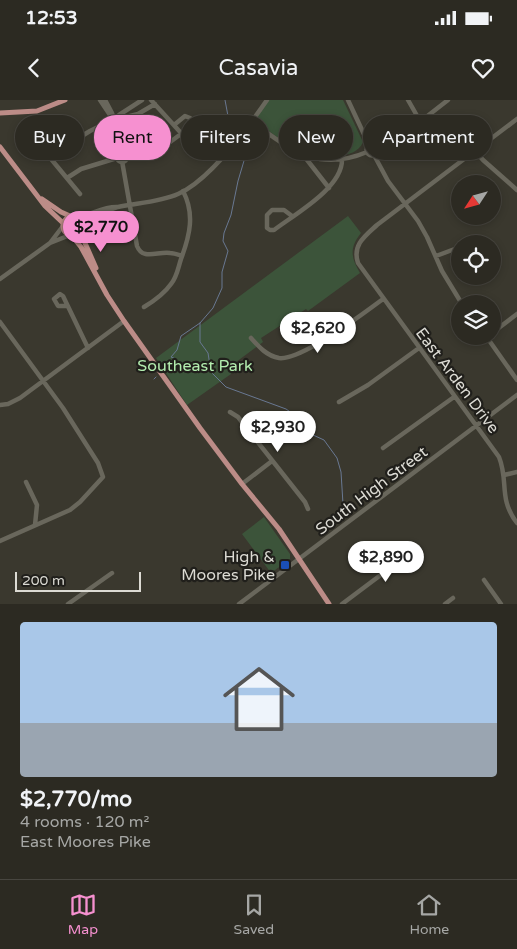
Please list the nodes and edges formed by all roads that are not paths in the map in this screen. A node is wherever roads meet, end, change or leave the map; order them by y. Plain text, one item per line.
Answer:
1 (65, 100) edge
2 (100, 100) edge
3 (105, 100) edge
4 (142, 100) edge
5 (151, 100) edge
6 (267, 100) edge
7 (348, 100) edge
8 (408, 100) edge
9 (448, 100) edge
10 (155, 104) junction
11 (133, 105) junction
12 (0, 113) edge
13 (138, 114) junction
14 (110, 115) edge
15 (114, 115) edge
16 (119, 115) edge
17 (135, 115) edge
18 (257, 115) edge
19 (417, 115) edge
20 (428, 115) edge
21 (181, 119) edge
22 (517, 119) edge
23 (174, 125) junction
24 (363, 131) edge
25 (181, 133) joint
26 (492, 138) edge
27 (171, 141) edge
28 (1, 151) edge
29 (52, 160) edge
30 (110, 160) edge
31 (125, 160) edge
32 (220, 160) edge
33 (307, 160) edge
34 (316, 160) edge
35 (342, 160) edge
36 (377, 160) edge
37 (463, 160) edge
38 (483, 160) edge
39 (122, 161) joint
40 (314, 168) junction
41 (66, 178) junction
42 (329, 188) junction
43 (517, 190) edge
44 (183, 191) junction
45 (80, 194) dead end
46 (40, 198) junction
47 (130, 204) junction
48 (405, 204) junction
49 (118, 207) junction
50 (70, 216) junction
51 (292, 216) junction
52 (78, 217) junction
53 (63, 225) junction
54 (83, 229) junction
55 (71, 236) junction
56 (50, 243) junction
57 (451, 250) edge
58 (182, 256) junction
59 (436, 256) junction
60 (0, 279) edge
61 (100, 281) junction
62 (457, 295) edge
63 (383, 300) junction
64 (67, 306) dead end
65 (144, 308) dead end
66 (517, 314) edge
67 (124, 321) junction
68 (0, 322) edge
69 (501, 326) edge
70 (251, 338) dead end
71 (493, 345) edge
72 (88, 348) junction
73 (419, 348) junction
74 (517, 380) edge
75 (44, 381) junction
76 (517, 395) edge
77 (454, 397) junction
78 (339, 402) dead end
79 (0, 405) edge
80 (230, 412) dead end
81 (476, 426) junction
82 (383, 448) dead end
83 (272, 461) junction
84 (517, 472) edge
85 (504, 474) junction
86 (26, 482) dead end
87 (242, 484) junction
88 (308, 509) dead end
89 (517, 523) edge
90 (35, 525) junction
91 (0, 541) edge
92 (418, 547) dead end
93 (299, 560) junction
94 (112, 572) dead end
95 (484, 580) dead end
96 (453, 598) dead end
97 (68, 604) edge
98 (239, 604) edge
99 (328, 604) edge
100 (342, 604) edge
101 (445, 604) edge
102 (501, 604) edge

1 - 12 main road
2 - 14 street
3 - 15 street
4 - 11 street
5 - 10 street
6 - 18 street
7 - 24 street
8 - 19 street
9 - 20 street
10 - 13 street
10 - 23 street
11 - 13 street
11 - 16 street
13 - 17 street
21 - 23 street
22 - 26 street
23 - 25 street
25 - 27 street
28 - 46 main road
29 - 41 street
30 - 41 street
31 - 39 street
32 - 44 street
33 - 40 street
34 - 40 street
35 - 42 street
36 - 48 street
37 - 48 street
38 - 43 street
39 - 47 street
40 - 42 street
41 - 45 street
42 - 51 street
44 - 47 street
44 - 58 street
46 - 50 main road
46 - 53 main road
47 - 49 street
47 - 58 street
48 - 59 street
48 - 63 street, East Arden Drive
49 - 52 street
49 - 54 street
50 - 52 main road
50 - 53 main road
51 - 51 street
52 - 54 main road
53 - 55 main road
53 - 56 street
54 - 55 main road
54 - 61 main road
55 - 56 street
55 - 61 main road
56 - 60 street
57 - 59 street
58 - 65 street
59 - 62 street
61 - 67 main road
63 - 70 street
63 - 73 street, East Arden Drive
64 - 72 street
66 - 69 street
67 - 72 street
67 - 87 main road
68 - 75 street
71 - 74 street
72 - 75 street
73 - 77 street, East Arden Drive
73 - 78 street
75 - 79 street
75 - 90 street
76 - 81 street, South High Street
77 - 81 street, East Arden Drive
77 - 82 street
80 - 83 street
81 - 85 street, East Arden Drive
81 - 93 street, South High Street
83 - 87 street
83 - 88 street
84 - 85 street
85 - 89 street, East Arden Drive
86 - 90 street
87 - 93 main road
90 - 91 street
92 - 100 street
93 - 98 street, South High Street
93 - 99 main road
94 - 97 street
95 - 102 street
96 - 101 street

